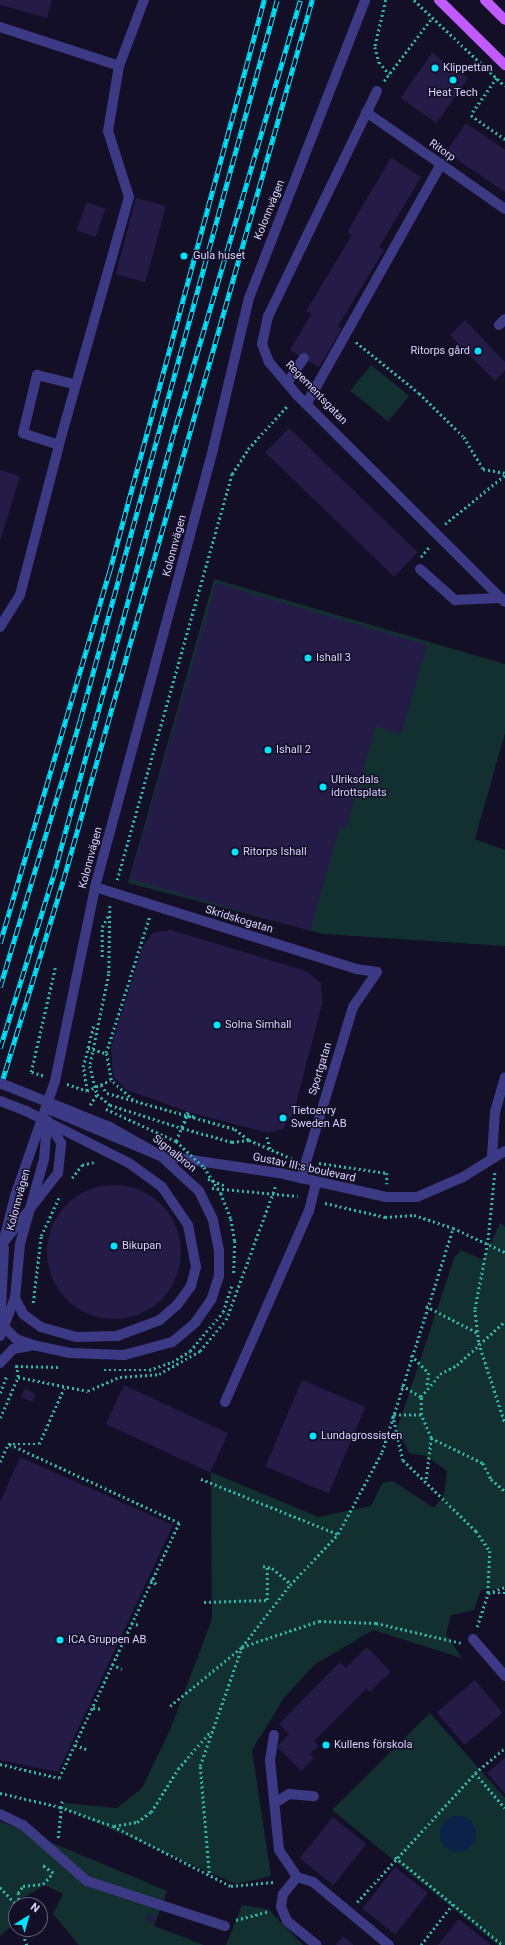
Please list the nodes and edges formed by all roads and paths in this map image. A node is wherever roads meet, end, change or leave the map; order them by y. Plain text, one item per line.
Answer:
1 (144, 0) edge
2 (365, 0) edge
3 (386, 0) edge
4 (414, 0) edge
5 (439, 0) edge
6 (485, 0) edge
7 (432, 18) junction
8 (505, 20) edge
9 (0, 27) edge
10 (505, 65) edge
11 (119, 66) junction
12 (497, 78) junction
13 (505, 86) edge
14 (377, 91) dead end
15 (366, 112) junction
16 (505, 139) edge
17 (441, 164) junction
18 (505, 209) edge
19 (348, 336) junction
20 (304, 358) dead end
21 (287, 382) junction
22 (74, 384) junction
23 (307, 404) junction
24 (288, 405) dead end
25 (59, 445) junction
26 (505, 474) edge
27 (438, 534) junction
28 (420, 569) joint
29 (503, 600) edge
30 (0, 627) edge
31 (95, 887) junction
32 (113, 893) junction
33 (153, 906) junction
34 (109, 915) junction
35 (102, 957) dead end
36 (54, 968) dead end
37 (376, 972) joint
38 (94, 1024) dead end
39 (88, 1048) junction
40 (93, 1050) junction
41 (106, 1053) junction
42 (31, 1072) dead end
43 (505, 1077) edge
44 (111, 1080) junction
45 (0, 1083) edge
46 (101, 1085) junction
47 (94, 1088) junction
48 (97, 1094) junction
49 (92, 1100) dead end
50 (0, 1101) edge
51 (85, 1101) dead end
52 (134, 1101) junction
53 (48, 1109) junction
54 (187, 1114) junction
55 (196, 1117) dead end
56 (48, 1121) junction
57 (182, 1128) junction
58 (267, 1137) dead end
59 (176, 1141) junction
60 (505, 1151) edge
61 (271, 1152) dead end
62 (492, 1156) junction
63 (100, 1162) dead end
64 (301, 1178) junction
65 (70, 1180) dead end
66 (316, 1182) junction
67 (205, 1186) dead end
68 (63, 1190) dead end
69 (302, 1197) dead end
70 (323, 1202) dead end
71 (453, 1228) junction
72 (4, 1235) junction
73 (488, 1243) junction
74 (0, 1247) edge
75 (505, 1252) edge
76 (0, 1256) edge
77 (15, 1298) junction
78 (426, 1306) junction
79 (31, 1311) dead end
80 (505, 1321) edge
81 (4, 1327) junction
82 (478, 1333) junction
83 (0, 1336) edge
84 (479, 1343) junction
85 (36, 1346) junction
86 (410, 1355) junction
87 (17, 1361) dead end
88 (0, 1362) edge
89 (16, 1366) junction
90 (70, 1367) dead end
91 (97, 1369) dead end
92 (402, 1385) junction
93 (64, 1388) dead end
94 (426, 1388) junction
95 (421, 1397) junction
96 (225, 1402) dead end
97 (393, 1415) junction
98 (421, 1415) junction
99 (0, 1418) edge
100 (505, 1423) edge
101 (431, 1438) junction
102 (8, 1444) junction
103 (0, 1462) edge
104 (201, 1479) dead end
105 (426, 1479) junction
106 (505, 1490) edge
107 (338, 1534) junction
108 (151, 1579) junction
109 (291, 1584) junction
110 (157, 1585) dead end
111 (505, 1587) edge
112 (488, 1593) junction
113 (505, 1593) edge
114 (204, 1602) dead end
115 (131, 1623) junction
116 (139, 1625) dead end
117 (473, 1639) junction
118 (242, 1647) junction
119 (112, 1664) junction
120 (122, 1669) dead end
121 (505, 1676) edge
122 (170, 1706) dead end
123 (93, 1708) junction
124 (103, 1709) dead end
125 (211, 1731) junction
126 (274, 1735) dead end
127 (75, 1744) junction
128 (505, 1748) edge
129 (86, 1749) dead end
130 (0, 1764) edge
131 (475, 1773) junction
132 (0, 1794) edge
133 (314, 1796) dead end
134 (62, 1799) dead end
135 (275, 1803) junction
136 (60, 1807) junction
137 (505, 1808) edge
138 (0, 1814) edge
139 (113, 1826) junction
140 (395, 1858) junction
141 (209, 1873) junction
142 (297, 1876) junction
143 (277, 1881) dead end
144 (0, 1887) edge
145 (9, 1897) edge
146 (453, 1904) junction
147 (354, 1905) dead end
148 (281, 1908) junction
149 (225, 1926) joint
150 (317, 1945) edge
151 (389, 1945) edge
152 (420, 1945) edge
153 (503, 1945) edge

1 - 11 street
2 - 31 street, Kolonnvägen
3 - 7 path
4 - 7 path
5 - 10 main road
6 - 8 main road
7 - 12 path
9 - 11 street
11 - 22 street
12 - 13 path
12 - 16 path
14 - 15 street, Regementsgatan
15 - 17 street, Ritorp
15 - 21 street, Regementsgatan
17 - 18 street, Ritorp
17 - 19 street
19 - 23 street
19 - 26 path
20 - 21 street
21 - 23 street, Regementsgatan
22 - 25 street
22 - 25 street
23 - 27 street, Regementsgatan
24 - 32 path
25 - 30 street
26 - 27 path
27 - 28 path
27 - 29 street, Regementsgatan
28 - 29 street
31 - 32 street, Skridskogatan
31 - 53 street, Kolonnvägen
32 - 33 street, Skridskogatan
32 - 34 path
33 - 37 street, Skridskogatan
33 - 41 path
34 - 35 path
34 - 40 path
36 - 42 path
37 - 64 street, Sportgatan
38 - 39 path
39 - 40 path
39 - 47 path
40 - 41 path
40 - 47 path
41 - 44 path
43 - 62 street
44 - 46 path
44 - 52 path
45 - 85 street, Signalbron, bridge
46 - 47 path
46 - 52 path
47 - 48 path
48 - 49 path
48 - 57 path
50 - 56 street, bridge
51 - 59 path, bridge
52 - 54 path
53 - 64 street, Gustav III:s boulevard
53 - 72 street, Kolonnvägen
53 - 77 street, Kolonnvägen
54 - 55 path, bridge
54 - 57 path
54 - 57 path
54 - 59 path, bridge
56 - 74 street, bridge
56 - 77 street, bridge
58 - 61 path
59 - 91 path, bridge
60 - 62 street, Gustav III:s boulevard
62 - 66 street, Gustav III:s boulevard
62 - 73 path
63 - 65 path
64 - 66 street, Gustav III:s boulevard
66 - 96 street
67 - 69 path
68 - 79 path
70 - 71 path
71 - 73 path
71 - 78 path
72 - 76 street, Kolonnvägen
72 - 81 street, Kolonnvägen
73 - 75 path
73 - 82 path
77 - 81 street, Kolonnvägen
78 - 82 path
78 - 86 path
80 - 84 path
81 - 83 street, Kolonnvägen
81 - 85 street
82 - 84 path
84 - 94 path
84 - 100 path
85 - 88 street
86 - 92 path
86 - 94 path
87 - 89 path
89 - 90 path
89 - 99 path
92 - 95 path
92 - 97 path
93 - 102 path
94 - 95 path
95 - 98 path
97 - 98 path
97 - 105 path
97 - 107 path
98 - 101 path
101 - 105 path
101 - 106 path
102 - 103 path
102 - 108 path
104 - 107 path
105 - 112 path
107 - 109 path
108 - 110 path
108 - 115 path
109 - 114 path
109 - 118 path
111 - 112 path
112 - 113 path
112 - 117 path
115 - 116 path
115 - 119 path
117 - 118 path
117 - 121 street
118 - 122 path
118 - 125 path
119 - 120 path
119 - 123 path
123 - 124 path
123 - 127 path
125 - 139 path
125 - 141 path
126 - 135 street
127 - 129 path
127 - 130 path
128 - 131 path
131 - 137 path
131 - 140 path
132 - 136 path
133 - 135 street
134 - 136 path
135 - 142 street
136 - 139 path
138 - 149 street
139 - 141 path
140 - 146 path
140 - 147 path
141 - 143 path
142 - 148 street
142 - 151 street
144 - 145 path
146 - 152 path
146 - 153 path
148 - 149 path
148 - 150 street

